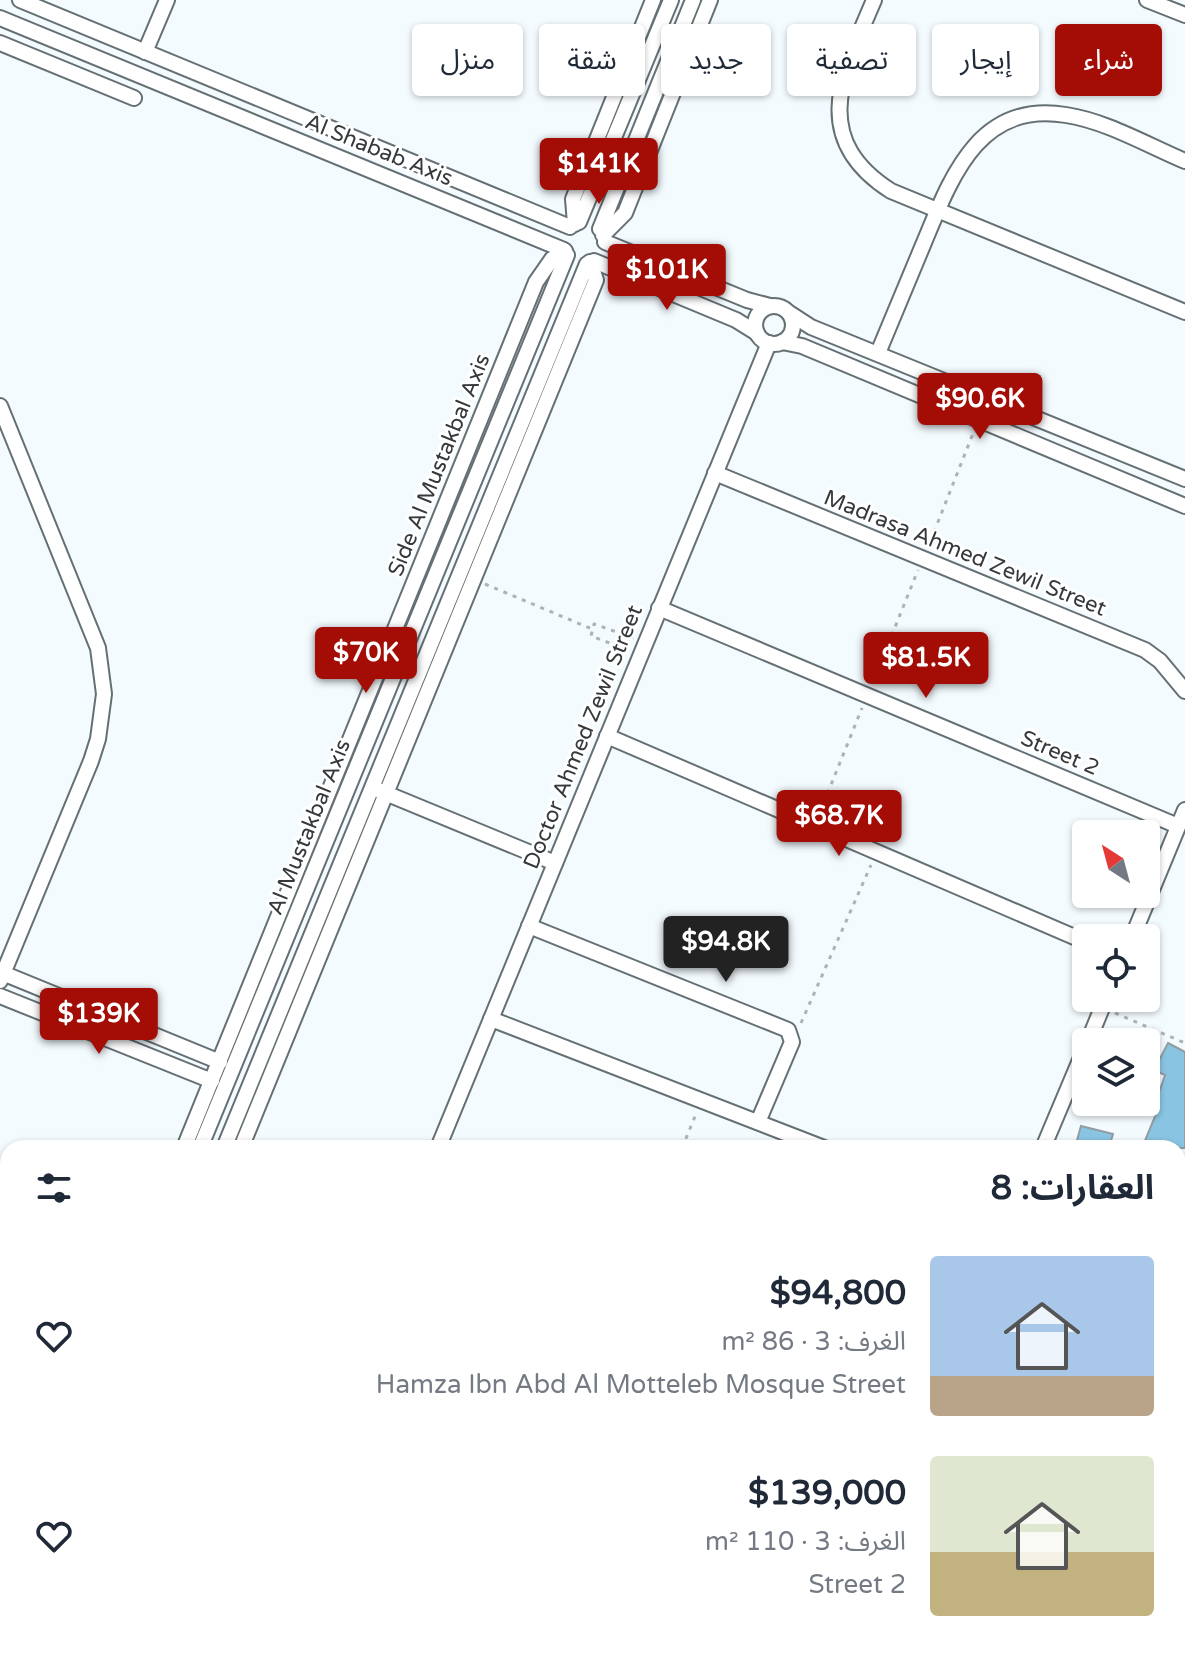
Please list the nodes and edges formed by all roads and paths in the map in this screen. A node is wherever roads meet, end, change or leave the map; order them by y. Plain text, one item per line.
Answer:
1 (20, 0) edge
2 (167, 0) edge
3 (653, 0) edge
4 (671, 0) edge
5 (693, 0) edge
6 (710, 0) edge
7 (874, 0) edge
8 (1147, 0) edge
9 (1183, 10) edge
10 (0, 18) edge
11 (116, 40) junction
12 (0, 43) edge
13 (76, 49) junction
14 (145, 52) junction
15 (107, 62) junction
16 (67, 71) junction
17 (134, 98) dead end
18 (1185, 161) edge
19 (937, 211) junction
20 (575, 224) junction
21 (603, 235) junction
22 (565, 252) junction
23 (590, 262) junction
24 (770, 306) junction
25 (1185, 312) edge
26 (791, 314) junction
27 (757, 333) junction
28 (776, 343) junction
29 (878, 353) junction
30 (0, 406) edge
31 (979, 420) junction
32 (715, 473) junction
33 (1185, 479) edge
34 (1185, 506) edge
35 (934, 532) junction
36 (923, 560) junction
37 (473, 579) junction
38 (659, 608) junction
39 (592, 629) junction
40 (643, 649) junction
41 (1185, 691) edge
42 (607, 736) junction
43 (352, 779) junction
44 (371, 787) junction
45 (386, 793) junction
46 (1185, 810) edge
47 (1178, 826) junction
48 (876, 853) junction
49 (555, 863) junction
50 (1138, 924) edge
51 (529, 926) junction
52 (1072, 936) edge
53 (1, 976) edge
54 (0, 996) edge
55 (1122, 1012) edge
56 (491, 1019) junction
57 (790, 1034) junction
58 (1185, 1043) edge
59 (220, 1062) junction
60 (1072, 1079) edge
61 (212, 1081) junction
62 (702, 1101) junction
63 (758, 1122) junction
64 (187, 1140) edge
65 (203, 1140) edge
66 (227, 1140) edge
67 (244, 1140) edge
68 (442, 1140) edge
69 (685, 1140) edge
70 (804, 1140) edge
71 (1046, 1140) edge

1 - 11 street, Al Shabab Axis
2 - 14 street
3 - 20 street
4 - 20 street
5 - 21 street
6 - 21 street
7 - 19 street
8 - 9 street
10 - 13 street, Al Shabab Axis
11 - 14 street, Al Shabab Axis
11 - 15 street
12 - 16 street
13 - 15 street, Al Shabab Axis
13 - 16 street
14 - 20 street, Al Shabab Axis
15 - 22 street, Al Shabab Axis
16 - 17 street
18 - 19 street
19 - 25 street
19 - 29 street
20 - 21 street
20 - 22 street
21 - 23 street
21 - 24 street
22 - 23 street
22 - 43 street, Al Mustakbal Axis
22 - 59 street, Side Al Mustakbal Axis
23 - 27 street
23 - 37 street
23 - 44 street, Al Mustakbal Axis
24 - 26 street
24 - 27 street
26 - 28 street
26 - 29 street
27 - 28 street
28 - 31 street
28 - 32 street, Doctor Ahmed Zewil Street
29 - 33 street
30 - 53 street
31 - 34 street
31 - 35 path
32 - 36 street, Madrasa Ahmed Zewil Street
32 - 38 street, Doctor Ahmed Zewil Street
35 - 36 path
35 - 36 path
36 - 41 street, Madrasa Ahmed Zewil Street
37 - 39 path
37 - 45 street
38 - 40 street, Doctor Ahmed Zewil Street
38 - 47 street, Street 2
39 - 40 path
39 - 40 path
40 - 42 street, Doctor Ahmed Zewil Street
42 - 48 street
42 - 49 street, Doctor Ahmed Zewil Street
43 - 44 street
43 - 65 street, Al Mustakbal Axis
44 - 45 street
44 - 66 street, Al Mustakbal Axis
45 - 49 street
45 - 67 street
46 - 47 street
47 - 50 street
48 - 52 street
48 - 57 path
49 - 51 street, Doctor Ahmed Zewil Street
51 - 56 street, Doctor Ahmed Zewil Street
51 - 57 street
53 - 59 street
54 - 61 street
55 - 58 path
56 - 62 street
56 - 68 street, Doctor Ahmed Zewil Street
57 - 63 street
59 - 61 street, Side Al Mustakbal Axis
60 - 71 street
61 - 64 street, Side Al Mustakbal Axis
62 - 63 street
62 - 69 path
63 - 70 street

